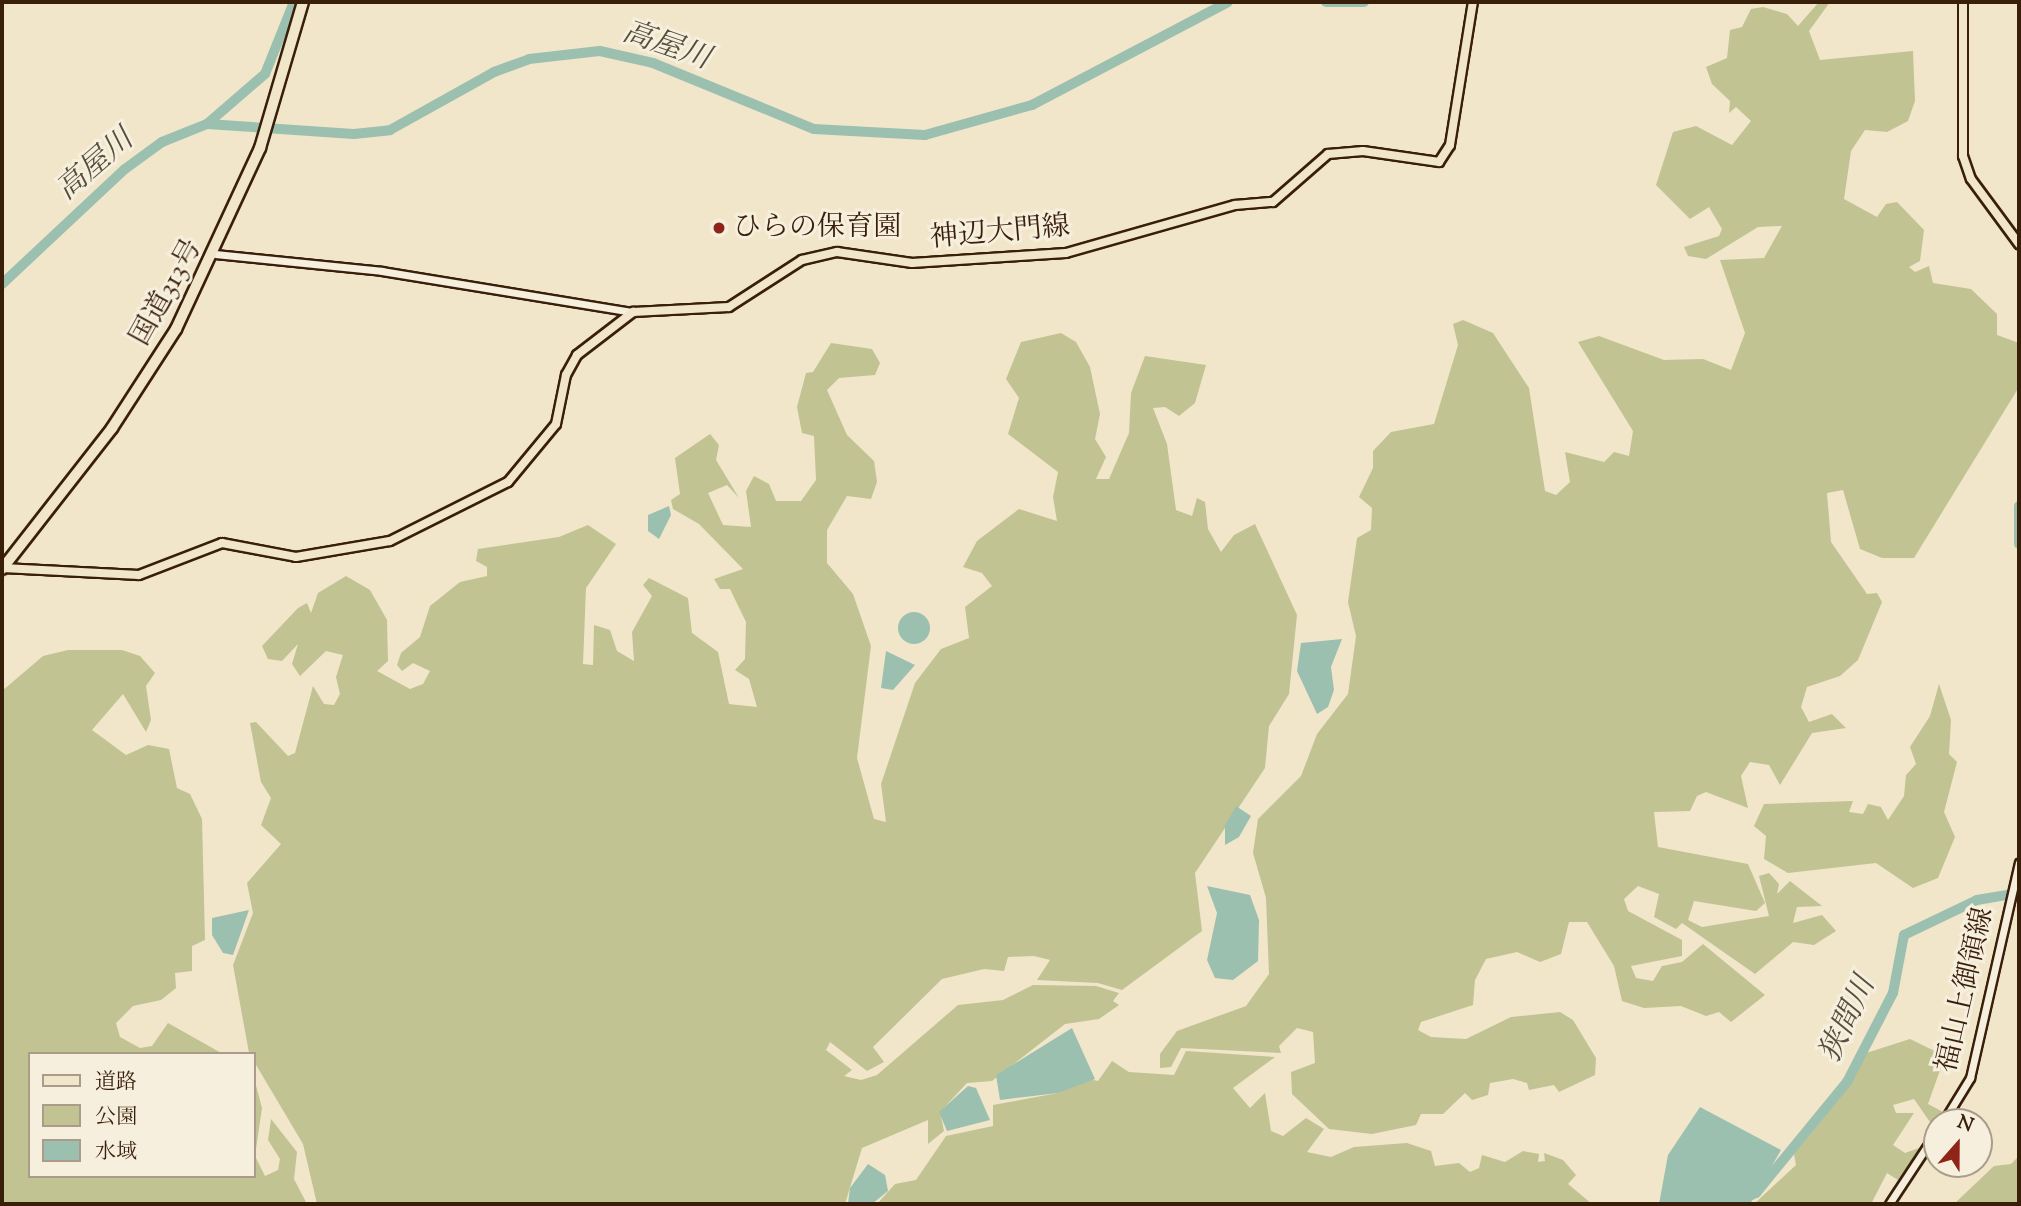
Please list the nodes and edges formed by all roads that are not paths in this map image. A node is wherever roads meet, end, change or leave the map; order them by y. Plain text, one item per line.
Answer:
1 (303, 2) edge
2 (1473, 2) edge
3 (1964, 2) edge
4 (2019, 244) edge
5 (216, 254) junction
6 (633, 312) junction
7 (2, 569) edge
8 (2019, 863) edge
9 (1952, 1108) edge
10 (1923, 1152) edge
11 (1889, 1204) edge

1 - 5 highway, 国道313号
2 - 6 main road, 神辺大門線
3 - 4 main road
5 - 6 street
5 - 7 highway, 国道313号
6 - 7 main road
8 - 9 street, 福山上御領線
10 - 11 street

